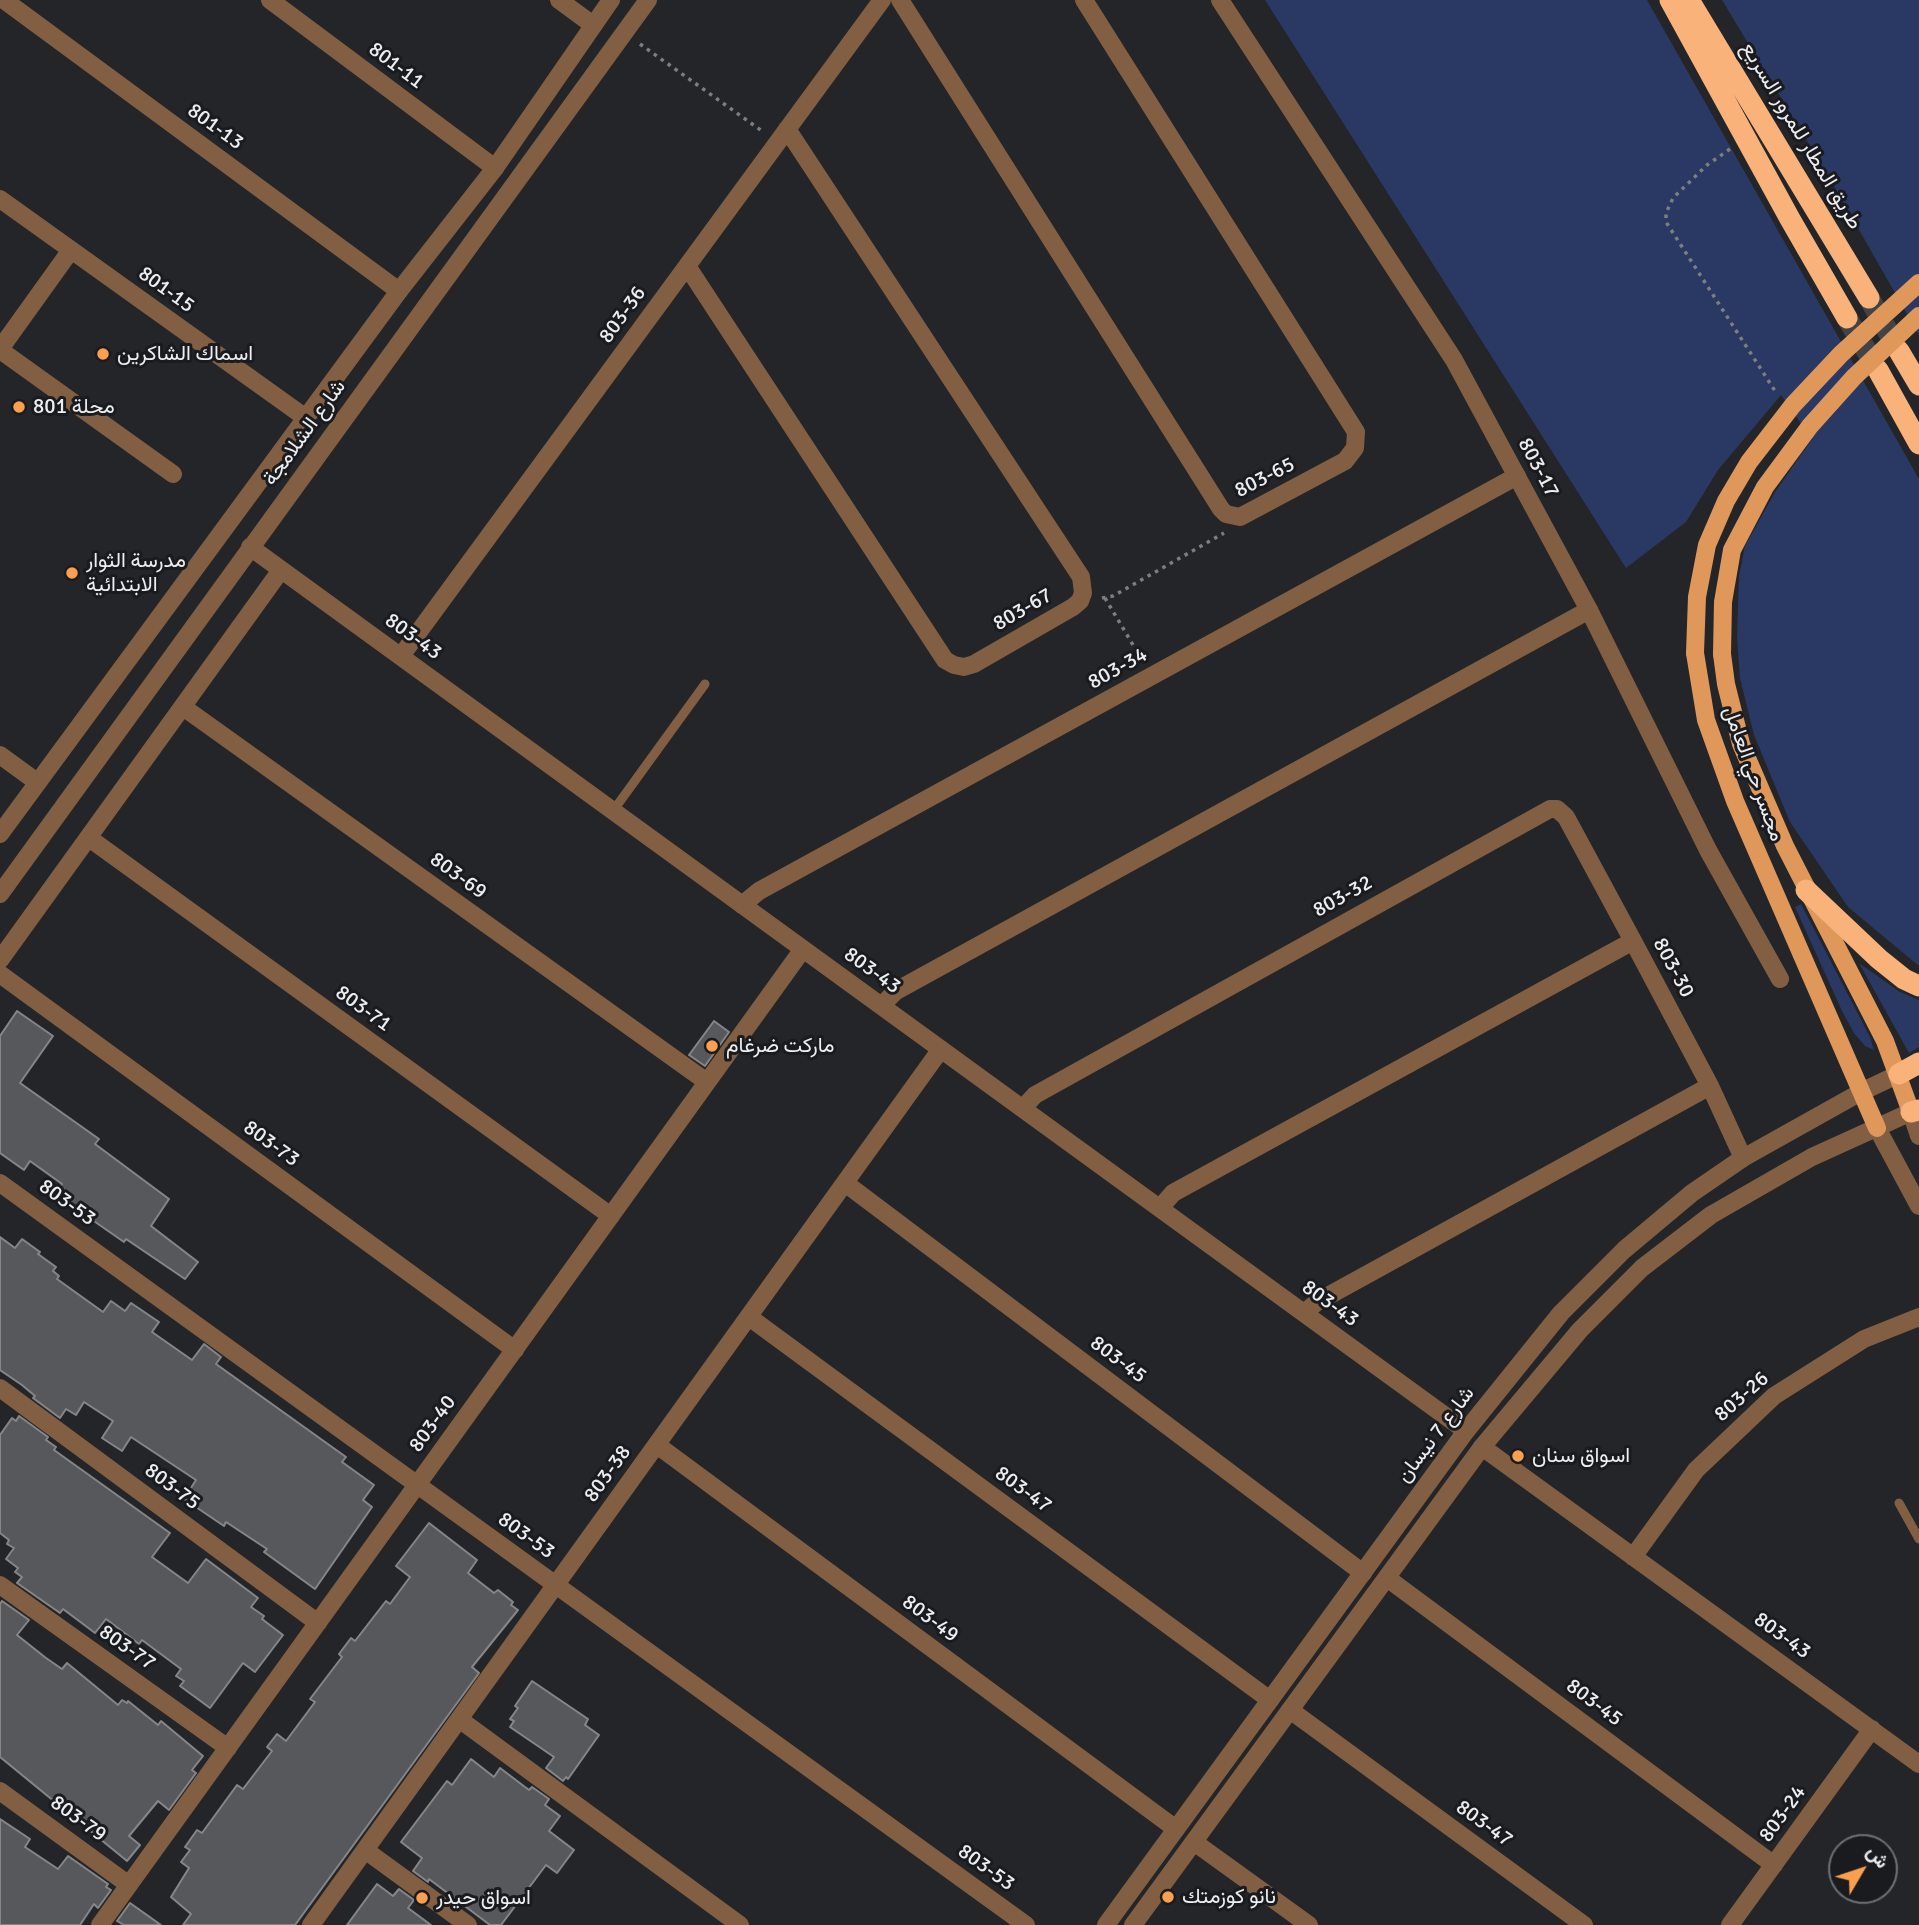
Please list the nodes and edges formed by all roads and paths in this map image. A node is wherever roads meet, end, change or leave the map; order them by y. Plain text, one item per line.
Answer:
1 (4, 0) edge
2 (270, 0) edge
3 (559, 0) edge
4 (611, 0) edge
5 (648, 0) edge
6 (882, 0) edge
7 (900, 0) edge
8 (1084, 0) edge
9 (1220, 0) edge
10 (1670, 0) edge
11 (1689, 0) edge
12 (593, 25) junction
13 (624, 33) junction
14 (783, 136) junction
15 (1746, 139) junction
16 (495, 168) junction
17 (0, 200) edge
18 (72, 250) junction
19 (687, 266) junction
20 (1919, 283) edge
21 (398, 291) junction
22 (1869, 298) tunnel mouth
23 (1919, 316) edge
24 (1847, 318) tunnel mouth
25 (0, 349) edge
26 (1899, 351) tunnel mouth
27 (1878, 370) tunnel mouth
28 (1919, 385) edge
29 (1781, 389) dead end
30 (306, 418) junction
31 (1919, 444) edge
32 (173, 474) dead end
33 (1517, 476) junction
34 (1233, 517) junction
35 (250, 547) junction
36 (281, 569) junction
37 (1083, 593) junction
38 (1105, 598) junction
39 (1589, 610) junction
40 (401, 656) junction
41 (1152, 676) junction
42 (705, 684) dead end
43 (183, 707) junction
44 (0, 755) edge
45 (37, 782) junction
46 (613, 811) junction
47 (0, 834) edge
48 (89, 838) junction
49 (1807, 890) junction
50 (0, 894) edge
51 (742, 905) junction
52 (1633, 941) junction
53 (803, 949) junction
54 (0, 960) edge
55 (0, 974) edge
56 (1780, 979) dead end
57 (1919, 986) edge
58 (881, 1006) junction
59 (942, 1049) junction
60 (1919, 1063) edge
61 (1899, 1074) junction
62 (707, 1082) junction
63 (1710, 1086) junction
64 (1861, 1092) junction
65 (1023, 1108) junction
66 (1915, 1111) edge
67 (1877, 1128) junction
68 (1919, 1136) edge
69 (1743, 1158) junction
70 (0, 1183) edge
71 (845, 1183) junction
72 (1919, 1206) edge
73 (1160, 1208) junction
74 (611, 1216) junction
75 (1304, 1313) junction
76 (749, 1317) junction
77 (1919, 1317) edge
78 (515, 1350) junction
79 (0, 1388) edge
80 (1466, 1431) junction
81 (657, 1445) junction
82 (1482, 1447) junction
83 (417, 1485) junction
84 (1899, 1503) dead end
85 (1919, 1539) edge
86 (1633, 1556) junction
87 (1363, 1573) junction
88 (1387, 1578) junction
89 (0, 1585) edge
90 (556, 1585) junction
91 (318, 1623) junction
92 (1270, 1700) junction
93 (1290, 1710) junction
94 (459, 1719) junction
95 (1872, 1729) junction
96 (228, 1748) junction
97 (1919, 1764) edge
98 (0, 1791) edge
99 (1176, 1829) junction
100 (1194, 1842) junction
101 (365, 1850) junction
102 (1774, 1865) junction
103 (129, 1885) junction
104 (100, 1925) edge
105 (311, 1925) edge
106 (468, 1925) edge
107 (740, 1925) edge
108 (1026, 1925) edge
109 (1106, 1925) edge
110 (1133, 1925) edge
111 (1309, 1925) edge
112 (1584, 1925) edge
113 (1730, 1925) edge

1 - 21 street, 801-13
2 - 16 street, 801-11
3 - 12 street
4 - 12 street, شارع الشلامجة
5 - 13 street, شارع الشلامجة
6 - 14 street, 803-36
7 - 34 street, 803-65
8 - 34 street, 803-65
9 - 33 street, 803-17
10 - 15 highway
11 - 22 highway, طريق المطار للمرور السريع
12 - 16 street, شارع الشلامجة
13 - 14 path
13 - 35 street, شارع الشلامجة
14 - 19 street, 803-36
14 - 37 street, 803-67
15 - 24 highway
15 - 29 path
16 - 21 street, شارع الشلامجة
17 - 18 street, 801-15
18 - 25 street
18 - 30 street, 801-15
19 - 37 street, 803-67
19 - 40 street, 803-36
20 - 64 main road, مجسر حي العامل, bridge
21 - 30 street, شارع الشلامجة
23 - 49 main road, مجسر حي العامل, bridge
25 - 32 street
26 - 28 highway
27 - 31 highway
30 - 45 street, شارع الشلامجة
33 - 39 street, 803-17
33 - 41 street, 803-34
34 - 38 path
35 - 36 street, 803-43
35 - 50 street, شارع الشلامجة
36 - 40 street, 803-43
36 - 43 street
37 - 38 path
38 - 41 path
39 - 56 street, 803-17
39 - 58 street
40 - 46 street, 803-43
41 - 51 street, 803-34
42 - 46 lane
43 - 48 street
43 - 62 street, 803-69
44 - 45 street
45 - 47 street, شارع الشلامجة
46 - 51 street, 803-43
48 - 54 street
48 - 74 street, 803-71
49 - 57 highway
49 - 61 main road, مجسر حي العامل
51 - 53 street, 803-43
52 - 63 street, 803-30
52 - 65 street, 803-32
52 - 73 street, 803-30
53 - 58 street, 803-43
53 - 62 street, 803-40
55 - 78 street, 803-73
58 - 59 street, 803-43
59 - 65 street, 803-43
59 - 71 street, 803-38
60 - 61 highway
61 - 64 street, شارع 7 نيسان
61 - 66 main road, مجسر حي العامل
62 - 74 street, 803-40
63 - 69 street, 803-30
63 - 75 street
64 - 67 main road, مجسر حي العامل
64 - 69 street, شارع 7 نيسان
65 - 73 street, 803-43
66 - 67 street
66 - 68 street
67 - 72 street
67 - 82 street
69 - 80 street, شارع 7 نيسان
70 - 83 street, 803-53
71 - 76 street, 803-38
71 - 87 street, 803-45
73 - 75 street, 803-43
74 - 78 street, 803-40
75 - 80 street, 803-43
76 - 81 street, 803-38
76 - 92 street, 803-47
77 - 86 street, 803-26
78 - 83 street, 803-40
79 - 91 street, 803-75
80 - 87 street, شارع 7 نيسان
81 - 90 street, 803-38
81 - 99 street, 803-49
82 - 86 street, 803-43
82 - 88 street
83 - 90 street, 803-53
83 - 91 street, 803-40
84 - 85 lane
86 - 95 street, 803-43
87 - 92 street, شارع 7 نيسان
88 - 93 street
88 - 102 street, 803-45
89 - 96 street, 803-77
90 - 94 street, 803-38
90 - 108 street, 803-53
91 - 96 street, 803-40
92 - 99 street, شارع 7 نيسان
93 - 100 street
93 - 112 street, 803-47
94 - 101 street, 803-38
94 - 107 street
95 - 97 street, 803-43
95 - 102 street, 803-24
96 - 103 street, 803-40
98 - 103 street, 803-79
99 - 109 street, شارع 7 نيسان
100 - 110 street
100 - 111 street
101 - 105 street, 803-38
101 - 106 street
102 - 113 street, 803-24
103 - 104 street, 803-40

